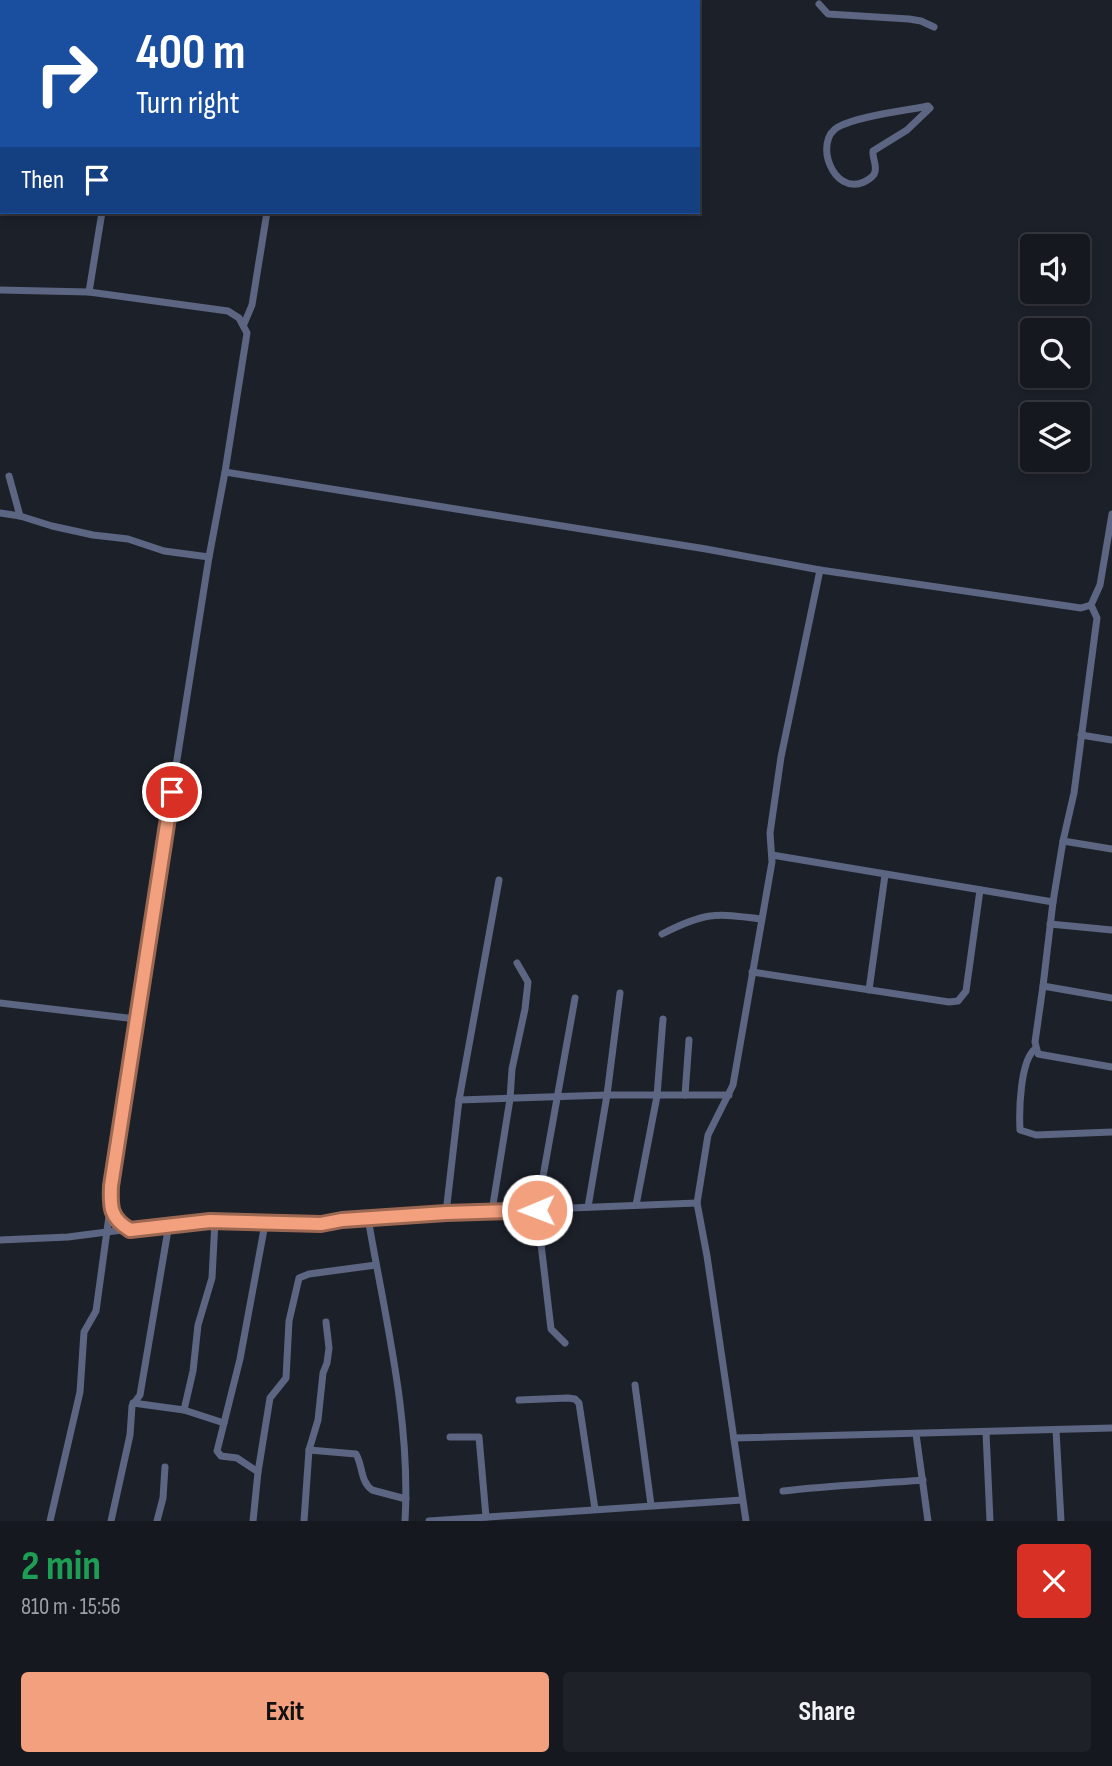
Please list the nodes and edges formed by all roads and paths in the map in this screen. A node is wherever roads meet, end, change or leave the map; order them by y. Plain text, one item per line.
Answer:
1 (819, 5) dead end
2 (934, 27) dead end
3 (929, 107) joint
4 (102, 214) edge
5 (267, 214) edge
6 (0, 290) edge
7 (89, 292) junction
8 (244, 324) junction
9 (225, 472) junction
10 (9, 477) dead end
11 (0, 513) edge
12 (1112, 514) edge
13 (20, 516) junction
14 (209, 557) junction
15 (820, 570) junction
16 (1091, 605) junction
17 (1082, 735) junction
18 (1112, 740) edge
19 (1063, 841) junction
20 (1112, 849) edge
21 (772, 855) junction
22 (885, 875) junction
23 (499, 880) dead end
24 (980, 890) junction
25 (1053, 902) junction
26 (761, 919) junction
27 (1050, 925) junction
28 (1112, 930) edge
29 (662, 934) dead end
30 (517, 963) dead end
31 (752, 972) junction
32 (1043, 986) junction
33 (869, 990) junction
34 (620, 993) dead end
35 (575, 998) dead end
36 (1112, 998) edge
37 (0, 1003) edge
38 (136, 1019) junction
39 (663, 1019) dead end
40 (689, 1040) dead end
41 (1035, 1049) junction
42 (1112, 1067) edge
43 (607, 1095) junction
44 (685, 1095) junction
45 (729, 1095) junction
46 (657, 1096) junction
47 (558, 1097) junction
48 (510, 1099) junction
49 (459, 1100) junction
50 (1112, 1132) edge
51 (697, 1203) junction
52 (636, 1205) junction
53 (588, 1207) junction
54 (110, 1208) junction
55 (537, 1210) junction
56 (492, 1211) junction
57 (446, 1213) junction
58 (368, 1218) junction
59 (215, 1221) junction
60 (169, 1224) junction
61 (265, 1224) junction
62 (130, 1230) junction
63 (107, 1231) junction
64 (0, 1240) edge
65 (376, 1265) junction
66 (326, 1322) dead end
67 (565, 1343) dead end
68 (635, 1385) dead end
69 (519, 1400) dead end
70 (133, 1403) junction
71 (184, 1410) junction
72 (224, 1423) junction
73 (1112, 1428) edge
74 (1056, 1430) junction
75 (986, 1432) junction
76 (916, 1434) junction
77 (450, 1437) dead end
78 (734, 1438) junction
79 (309, 1450) junction
80 (165, 1467) dead end
81 (258, 1472) junction
82 (923, 1480) junction
83 (783, 1491) dead end
84 (407, 1499) junction
85 (742, 1500) junction
86 (651, 1505) junction
87 (595, 1509) junction
88 (486, 1517) junction
89 (50, 1521) edge
90 (111, 1521) edge
91 (157, 1521) edge
92 (253, 1521) edge
93 (304, 1521) edge
94 (405, 1521) edge
95 (429, 1521) edge
96 (746, 1521) edge
97 (928, 1521) edge
98 (990, 1521) edge
99 (1060, 1521) edge

1 - 2 street
3 - 3 street
4 - 7 street
5 - 8 street
6 - 7 street
7 - 8 street
8 - 9 street
9 - 14 street
9 - 15 street
10 - 13 street
11 - 13 street
12 - 16 street
13 - 14 street
14 - 38 street
15 - 16 street
15 - 21 street
16 - 17 street
17 - 18 street
17 - 19 street
19 - 20 street
19 - 25 street
21 - 22 street
21 - 26 street
22 - 24 street
22 - 33 street
23 - 49 street
24 - 25 street
24 - 33 street
25 - 27 street
26 - 29 street
26 - 31 street
27 - 28 street
27 - 32 street
30 - 48 street
31 - 33 street
31 - 45 street
32 - 36 street
32 - 41 street
34 - 43 street
35 - 47 street
37 - 38 street
38 - 54 street
39 - 46 street
40 - 44 street
41 - 42 street
41 - 50 street
43 - 46 street
43 - 47 street
43 - 53 street
44 - 45 street
44 - 46 street
45 - 51 street
46 - 52 street
47 - 48 street
47 - 55 street
48 - 49 street
48 - 56 street
49 - 57 street
51 - 52 street
51 - 78 street
52 - 53 street
53 - 55 street
54 - 62 street
54 - 63 street
55 - 56 street
55 - 67 street
56 - 57 street
57 - 58 street
58 - 61 street
58 - 65 street
59 - 60 street
59 - 61 street
59 - 71 street
60 - 62 street
60 - 70 street
61 - 72 street
62 - 63 street
63 - 64 street
63 - 89 street
65 - 81 street
65 - 84 street
66 - 79 street
68 - 86 street
69 - 87 street
70 - 71 street
70 - 90 street
71 - 72 street
72 - 81 street
73 - 74 street
74 - 75 street
74 - 99 street
75 - 76 street
75 - 98 street
76 - 78 street
76 - 82 street
77 - 88 street
78 - 85 street
79 - 84 street
79 - 93 street
80 - 91 street
81 - 92 street
82 - 83 street
82 - 97 street
84 - 94 street
85 - 86 street
85 - 96 street
86 - 87 street
87 - 88 street
88 - 95 street

